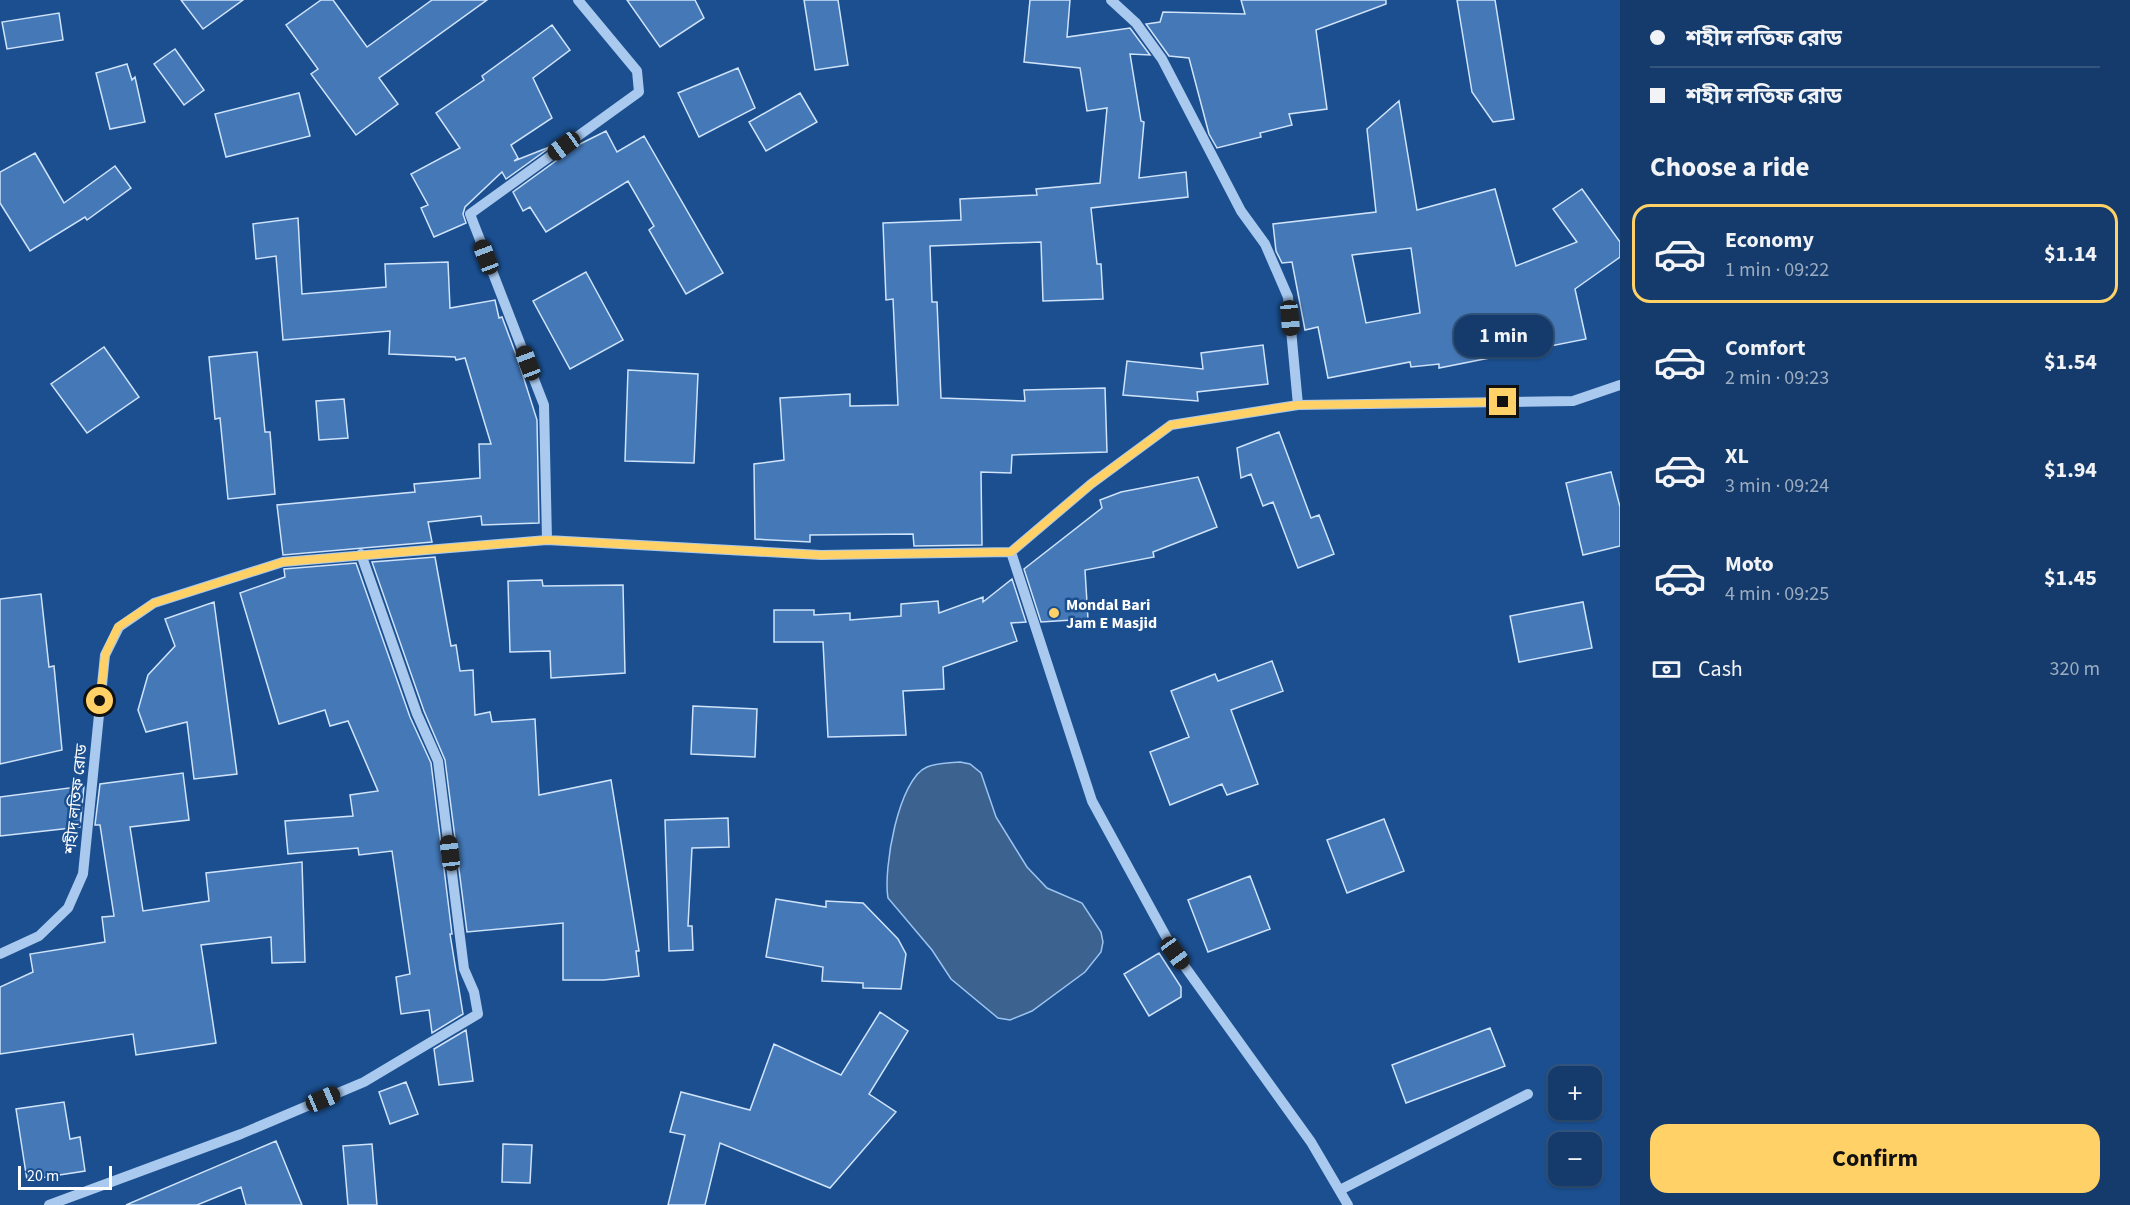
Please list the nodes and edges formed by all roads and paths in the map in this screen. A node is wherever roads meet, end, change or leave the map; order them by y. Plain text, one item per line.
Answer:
1 (578, 0) edge
2 (1111, 0) edge
3 (1620, 385) edge
4 (1298, 405) junction
5 (547, 540) junction
6 (1011, 552) junction
7 (361, 554) junction
8 (0, 954) edge
9 (1528, 1094) dead end
10 (1340, 1190) junction
11 (49, 1205) edge
12 (1347, 1205) edge

1 - 5 street
2 - 4 street
3 - 4 street
4 - 6 street
5 - 6 street, শহীদ লতিফ রোড
5 - 7 street, শহীদ লতিফ রোড
6 - 10 street
7 - 8 street, শহীদ লতিফ রোড
7 - 11 street
9 - 10 street
10 - 12 street

